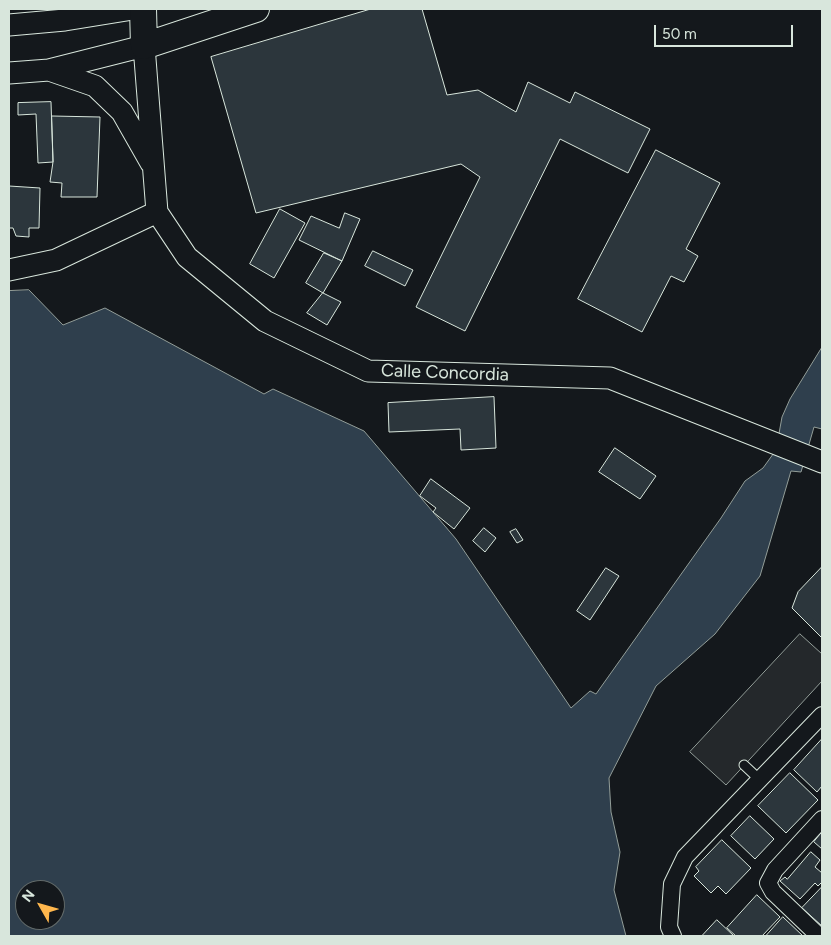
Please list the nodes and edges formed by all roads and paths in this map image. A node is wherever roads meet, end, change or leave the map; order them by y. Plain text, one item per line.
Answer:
1 (133, 9) edge
2 (142, 9) edge
3 (256, 9) edge
4 (68, 14) edge
5 (9, 25) edge
6 (144, 46) junction
7 (49, 70) junction
8 (9, 73) edge
9 (154, 169) junction
10 (157, 212) junction
11 (9, 270) edge
12 (822, 462) edge
13 (822, 715) edge
14 (744, 765) dead end
15 (760, 780) junction
16 (822, 819) edge
17 (673, 936) edge
18 (819, 936) edge

1 - 4 street
2 - 6 main road
3 - 6 main road
4 - 5 street
6 - 7 street
6 - 9 street
7 - 8 street
7 - 9 street
9 - 10 street
10 - 11 street
10 - 12 street, Calle Concordia
13 - 15 street
14 - 15 lane
15 - 17 street
16 - 18 street

